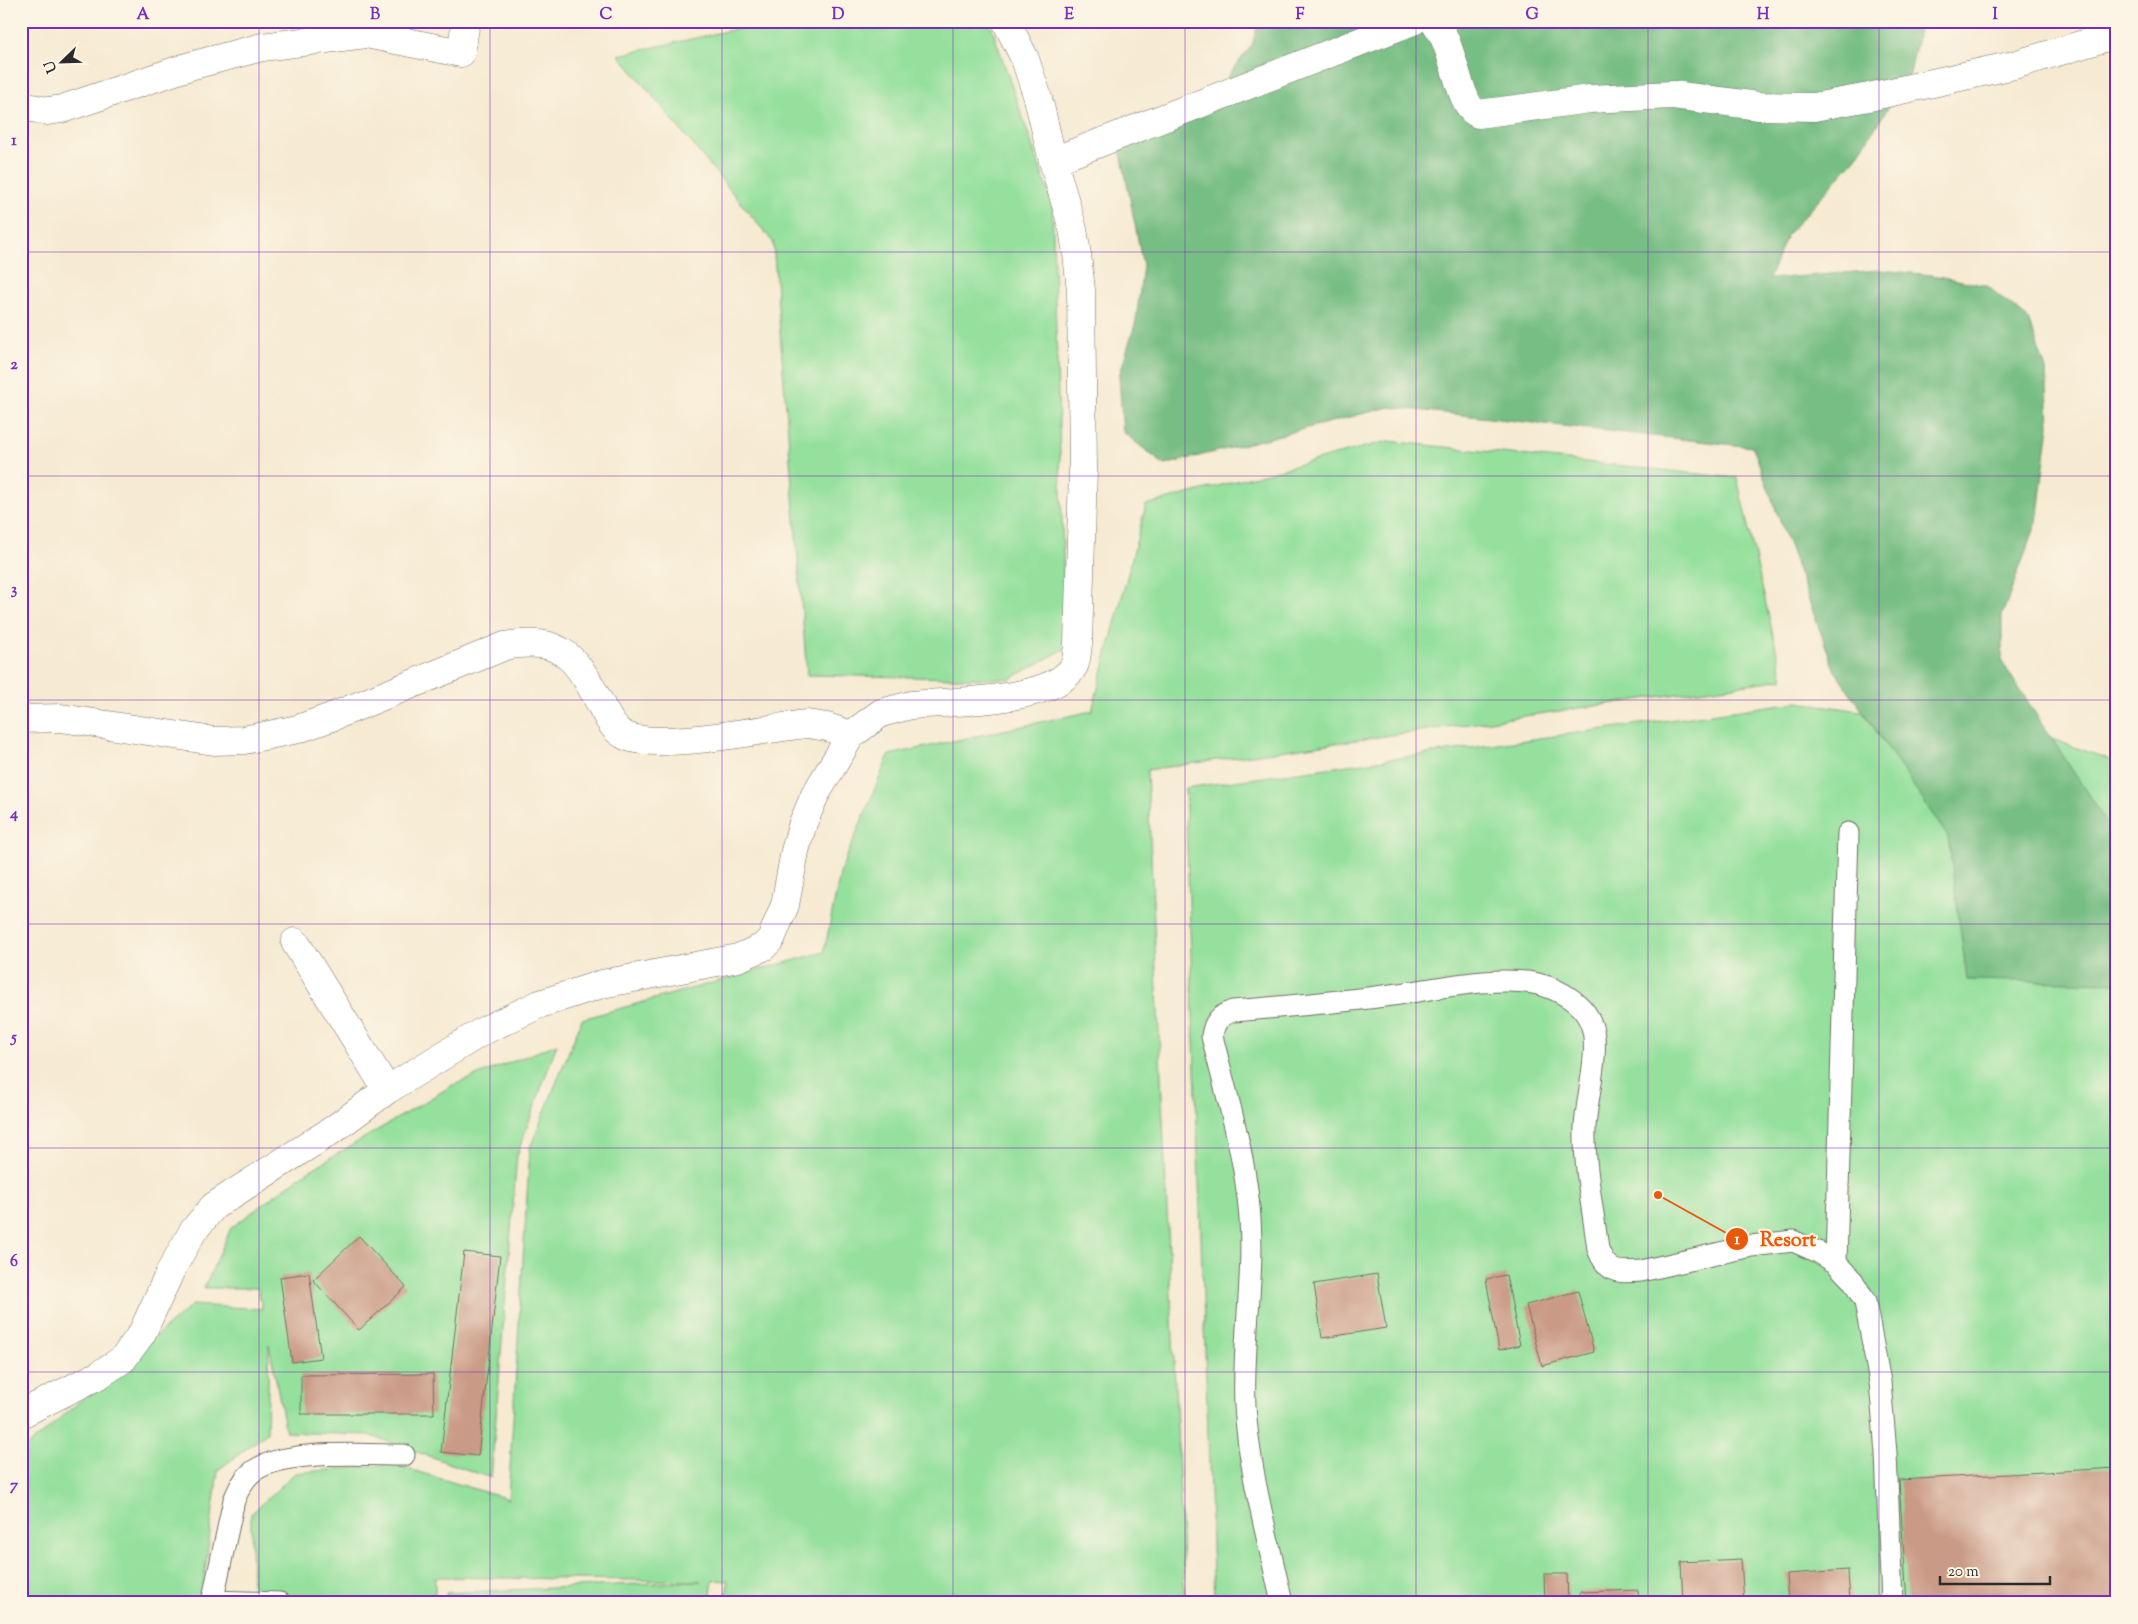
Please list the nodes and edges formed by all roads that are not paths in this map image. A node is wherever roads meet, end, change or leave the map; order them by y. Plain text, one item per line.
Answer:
1 (466, 21) edge
2 (1006, 21) edge
3 (1413, 21) edge
4 (1433, 21) edge
5 (2117, 34) edge
6 (21, 106) edge
7 (1053, 161) junction
8 (21, 718) edge
9 (851, 735) junction
10 (1848, 833) dead end
11 (295, 942) dead end
12 (387, 1090) junction
13 (1836, 1263) junction
14 (21, 1414) edge
15 (404, 1455) dead end
16 (212, 1602) edge
17 (280, 1603) edge
18 (1282, 1603) edge
19 (1892, 1603) edge

1 - 6 street
2 - 7 street
3 - 7 street
4 - 5 street
7 - 9 street
8 - 9 street
9 - 12 street
10 - 13 lane
11 - 12 street
12 - 14 street
13 - 18 lane
13 - 19 lane
15 - 16 lane
16 - 17 lane

